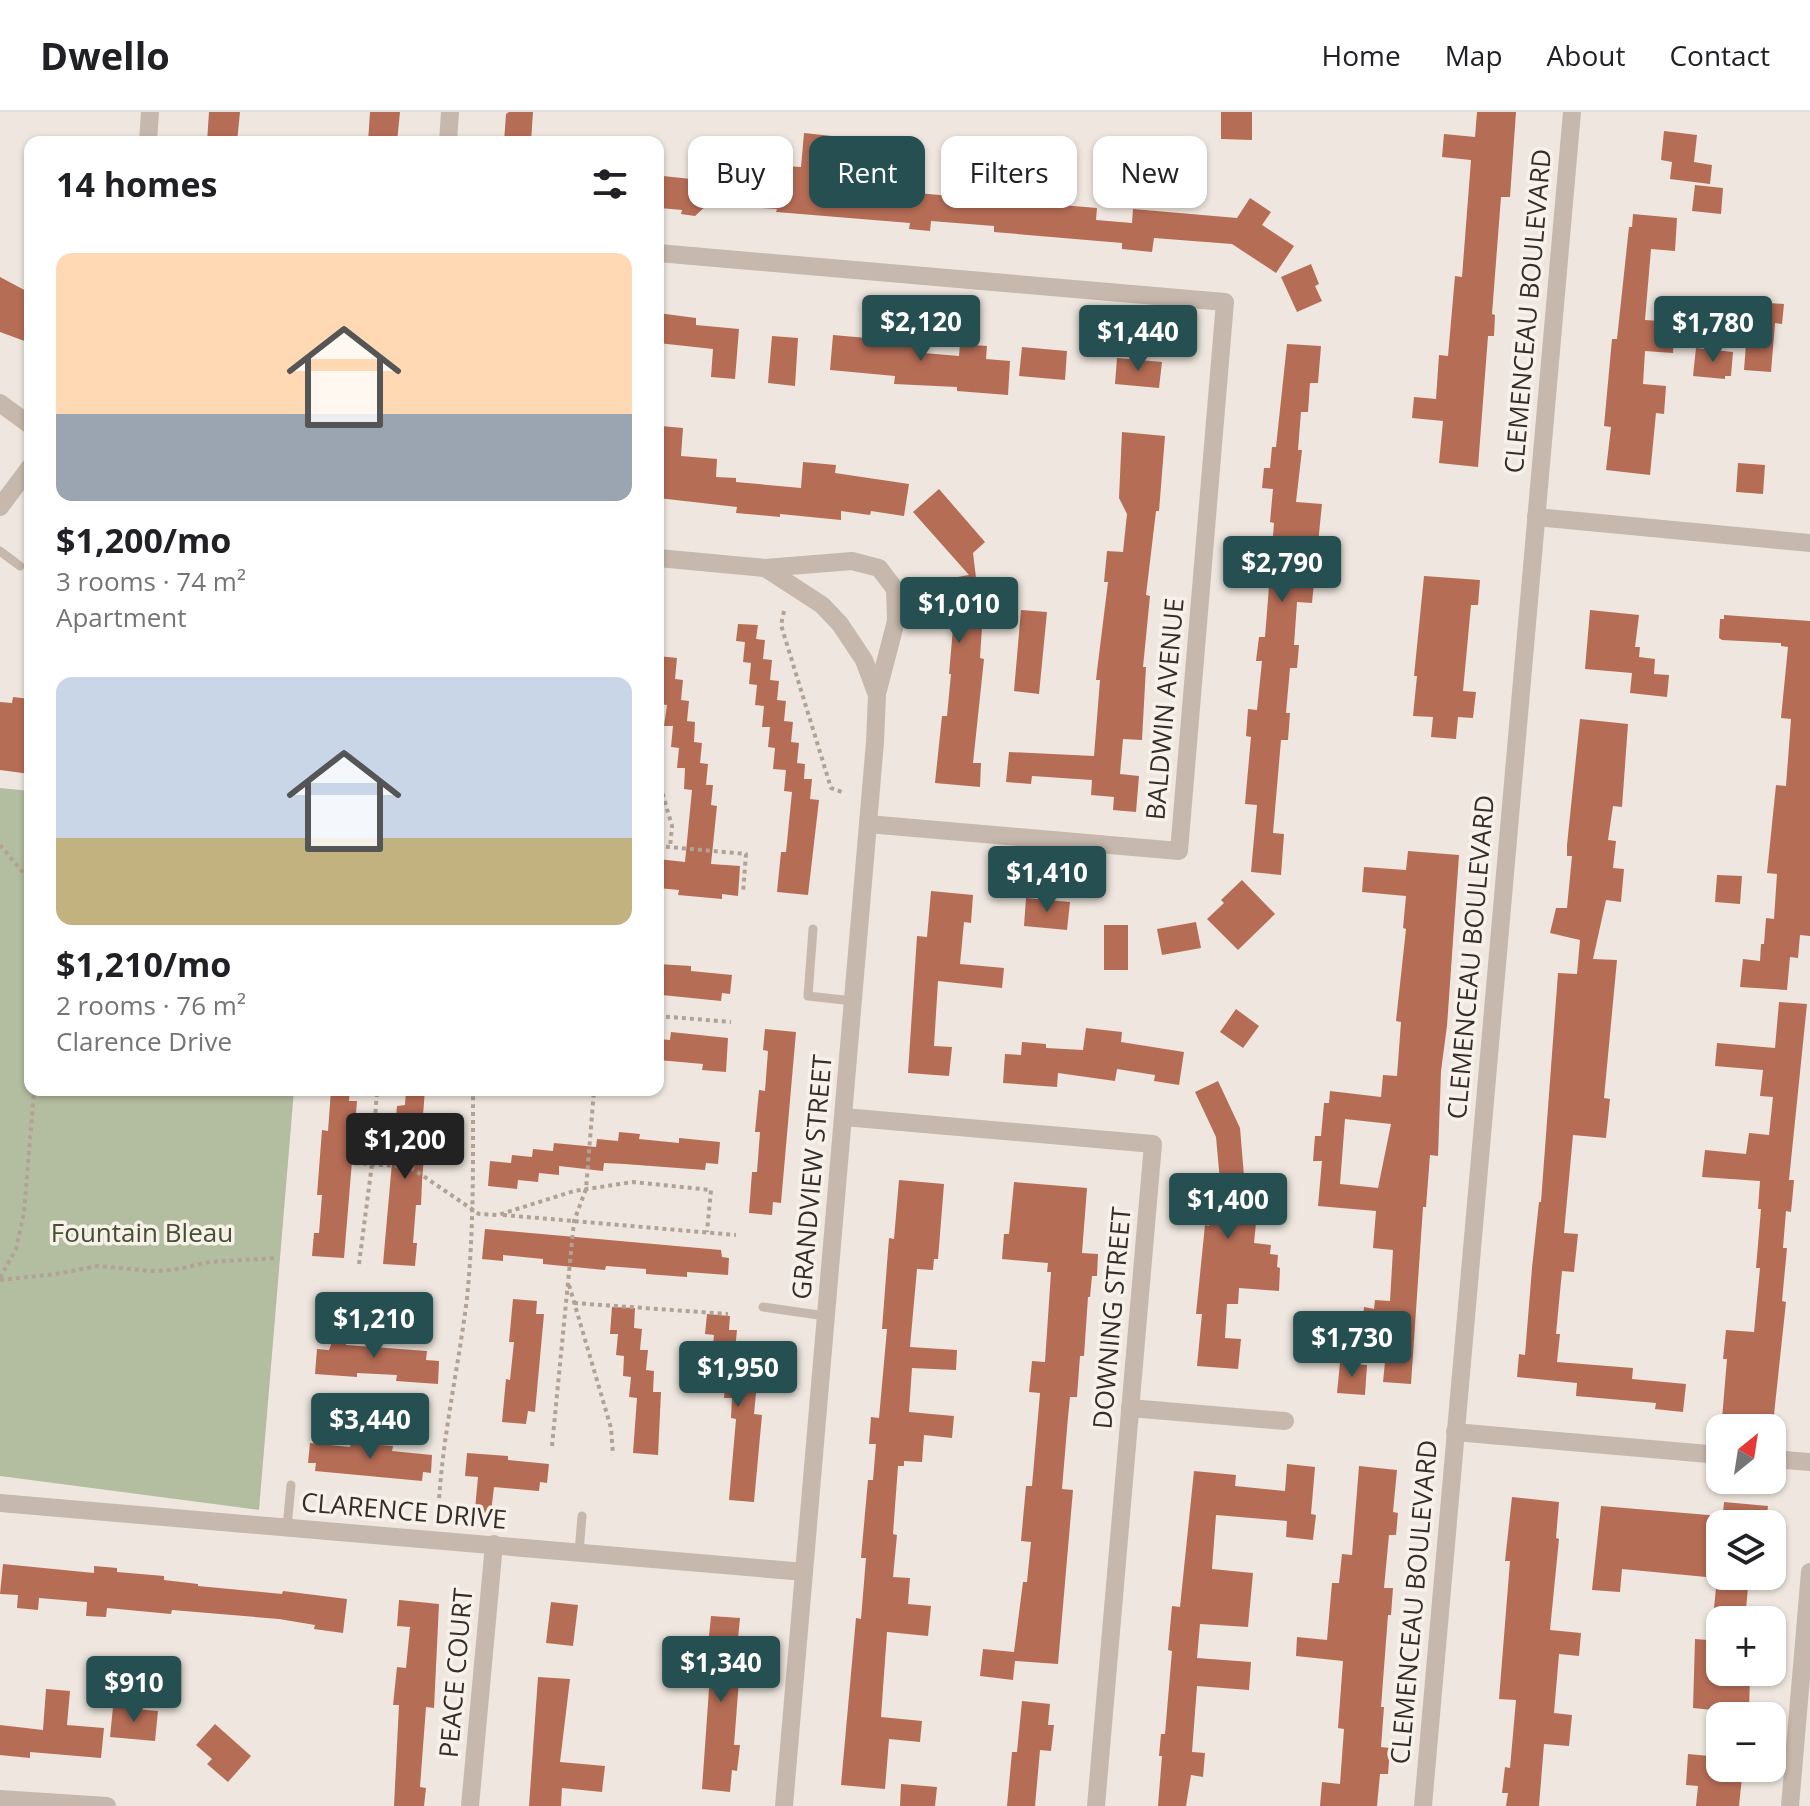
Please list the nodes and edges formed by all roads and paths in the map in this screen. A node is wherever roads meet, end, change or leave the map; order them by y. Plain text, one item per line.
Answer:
1 (150, 112) edge
2 (450, 112) edge
3 (1572, 112) edge
4 (148, 136) edge
5 (448, 136) edge
6 (664, 254) edge
7 (0, 403) edge
8 (24, 421) edge
9 (24, 475) edge
10 (0, 507) edge
11 (1536, 517) junction
12 (1810, 543) edge
13 (0, 551) edge
14 (664, 559) edge
15 (20, 566) dead end
16 (765, 568) junction
17 (784, 611) dead end
18 (877, 695) junction
19 (842, 792) dead end
20 (664, 799) edge
21 (868, 824) junction
22 (0, 845) edge
23 (664, 846) edge
24 (670, 847) junction
25 (24, 874) edge
26 (743, 893) dead end
27 (813, 929) dead end
28 (853, 1001) junction
29 (664, 1016) edge
30 (731, 1022) dead end
31 (34, 1096) edge
32 (377, 1096) edge
33 (473, 1096) edge
34 (594, 1096) edge
35 (844, 1117) junction
36 (355, 1163) dead end
37 (372, 1164) junction
38 (586, 1189) junction
39 (473, 1208) junction
40 (498, 1215) junction
41 (574, 1221) junction
42 (707, 1232) junction
43 (736, 1235) dead end
44 (277, 1258) dead end
45 (359, 1264) dead end
46 (0, 1279) edge
47 (568, 1282) junction
48 (574, 1303) junction
49 (763, 1307) dead end
50 (728, 1314) dead end
51 (826, 1316) junction
52 (1130, 1408) junction
53 (1285, 1421) dead end
54 (1455, 1432) junction
55 (552, 1446) dead end
56 (1706, 1454) edge
57 (613, 1455) dead end
58 (1786, 1460) edge
59 (1810, 1462) edge
60 (291, 1485) dead end
61 (0, 1503) edge
62 (582, 1516) dead end
63 (438, 1522) dead end
64 (287, 1527) junction
65 (494, 1544) junction
66 (579, 1552) junction
67 (804, 1572) junction
68 (1810, 1572) edge
69 (0, 1799) edge
70 (107, 1806) edge
71 (470, 1806) edge
72 (784, 1806) edge
73 (1096, 1806) edge
74 (1423, 1806) edge
75 (1790, 1806) edge

1 - 4 street
2 - 5 street
3 - 11 street, CLEMENCEAU BOULEVARD
6 - 21 street, BALDWIN AVENUE
7 - 8 street
9 - 10 street
11 - 12 street
11 - 54 street, CLEMENCEAU BOULEVARD
13 - 15 lane
14 - 16 street, GRANDVIEW STREET
16 - 18 street, GRANDVIEW STREET
16 - 18 street, GRANDVIEW STREET
17 - 19 path
18 - 21 street, GRANDVIEW STREET
20 - 24 path
21 - 28 street, GRANDVIEW STREET
22 - 25 path
23 - 24 path
24 - 26 path
27 - 28 lane
28 - 35 street, GRANDVIEW STREET
29 - 30 path
31 - 46 path
32 - 37 path
33 - 39 path
34 - 38 path
35 - 51 street, GRANDVIEW STREET
35 - 52 street, DOWNING STREET
36 - 37 path
37 - 39 path
37 - 45 path
38 - 40 path
38 - 41 path
38 - 42 path
39 - 40 path
39 - 63 path
40 - 41 path
41 - 42 path
41 - 47 path
42 - 43 path
44 - 46 path
47 - 48 path
47 - 55 path
48 - 50 path
48 - 57 path
49 - 51 lane
51 - 67 street, GRANDVIEW STREET
52 - 53 street
52 - 73 street, DOWNING STREET
54 - 56 street
54 - 74 street, CLEMENCEAU BOULEVARD
58 - 59 street
60 - 64 lane
61 - 64 street, CLARENCE DRIVE
62 - 66 lane
64 - 65 street, CLARENCE DRIVE
65 - 66 street, CLARENCE DRIVE
65 - 71 street, PEACE COURT
66 - 67 street, CLARENCE DRIVE
67 - 72 street, GRANDVIEW STREET
68 - 75 street
69 - 70 street

